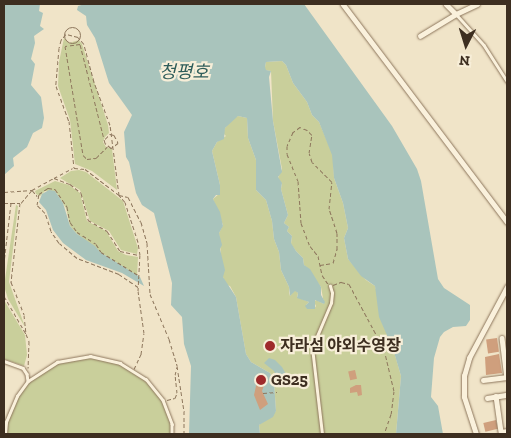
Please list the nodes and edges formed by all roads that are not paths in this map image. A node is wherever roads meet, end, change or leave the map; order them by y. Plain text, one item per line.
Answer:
1 (343, 4) edge
2 (446, 4) edge
3 (477, 4) edge
4 (456, 14) junction
5 (420, 36) dead end
6 (507, 81) edge
7 (507, 222) edge
8 (330, 286) road end
9 (507, 287) edge
10 (502, 338) dead end
11 (505, 343) edge
12 (4, 361) edge
13 (507, 376) edge
14 (483, 380) dead end
15 (28, 381) junction
16 (507, 395) edge
17 (496, 396) junction
18 (487, 398) dead end
19 (507, 431) edge
20 (501, 433) edge
21 (5, 434) edge
22 (172, 434) edge
23 (322, 434) edge
24 (476, 434) edge

1 - 7 street
2 - 4 street
3 - 4 street
4 - 5 street
4 - 6 lane
8 - 23 lane
9 - 24 street
10 - 11 street
11 - 13 street
12 - 15 lane
13 - 14 street
15 - 21 lane
15 - 22 lane
16 - 17 street
17 - 18 street
17 - 20 street
19 - 20 street

